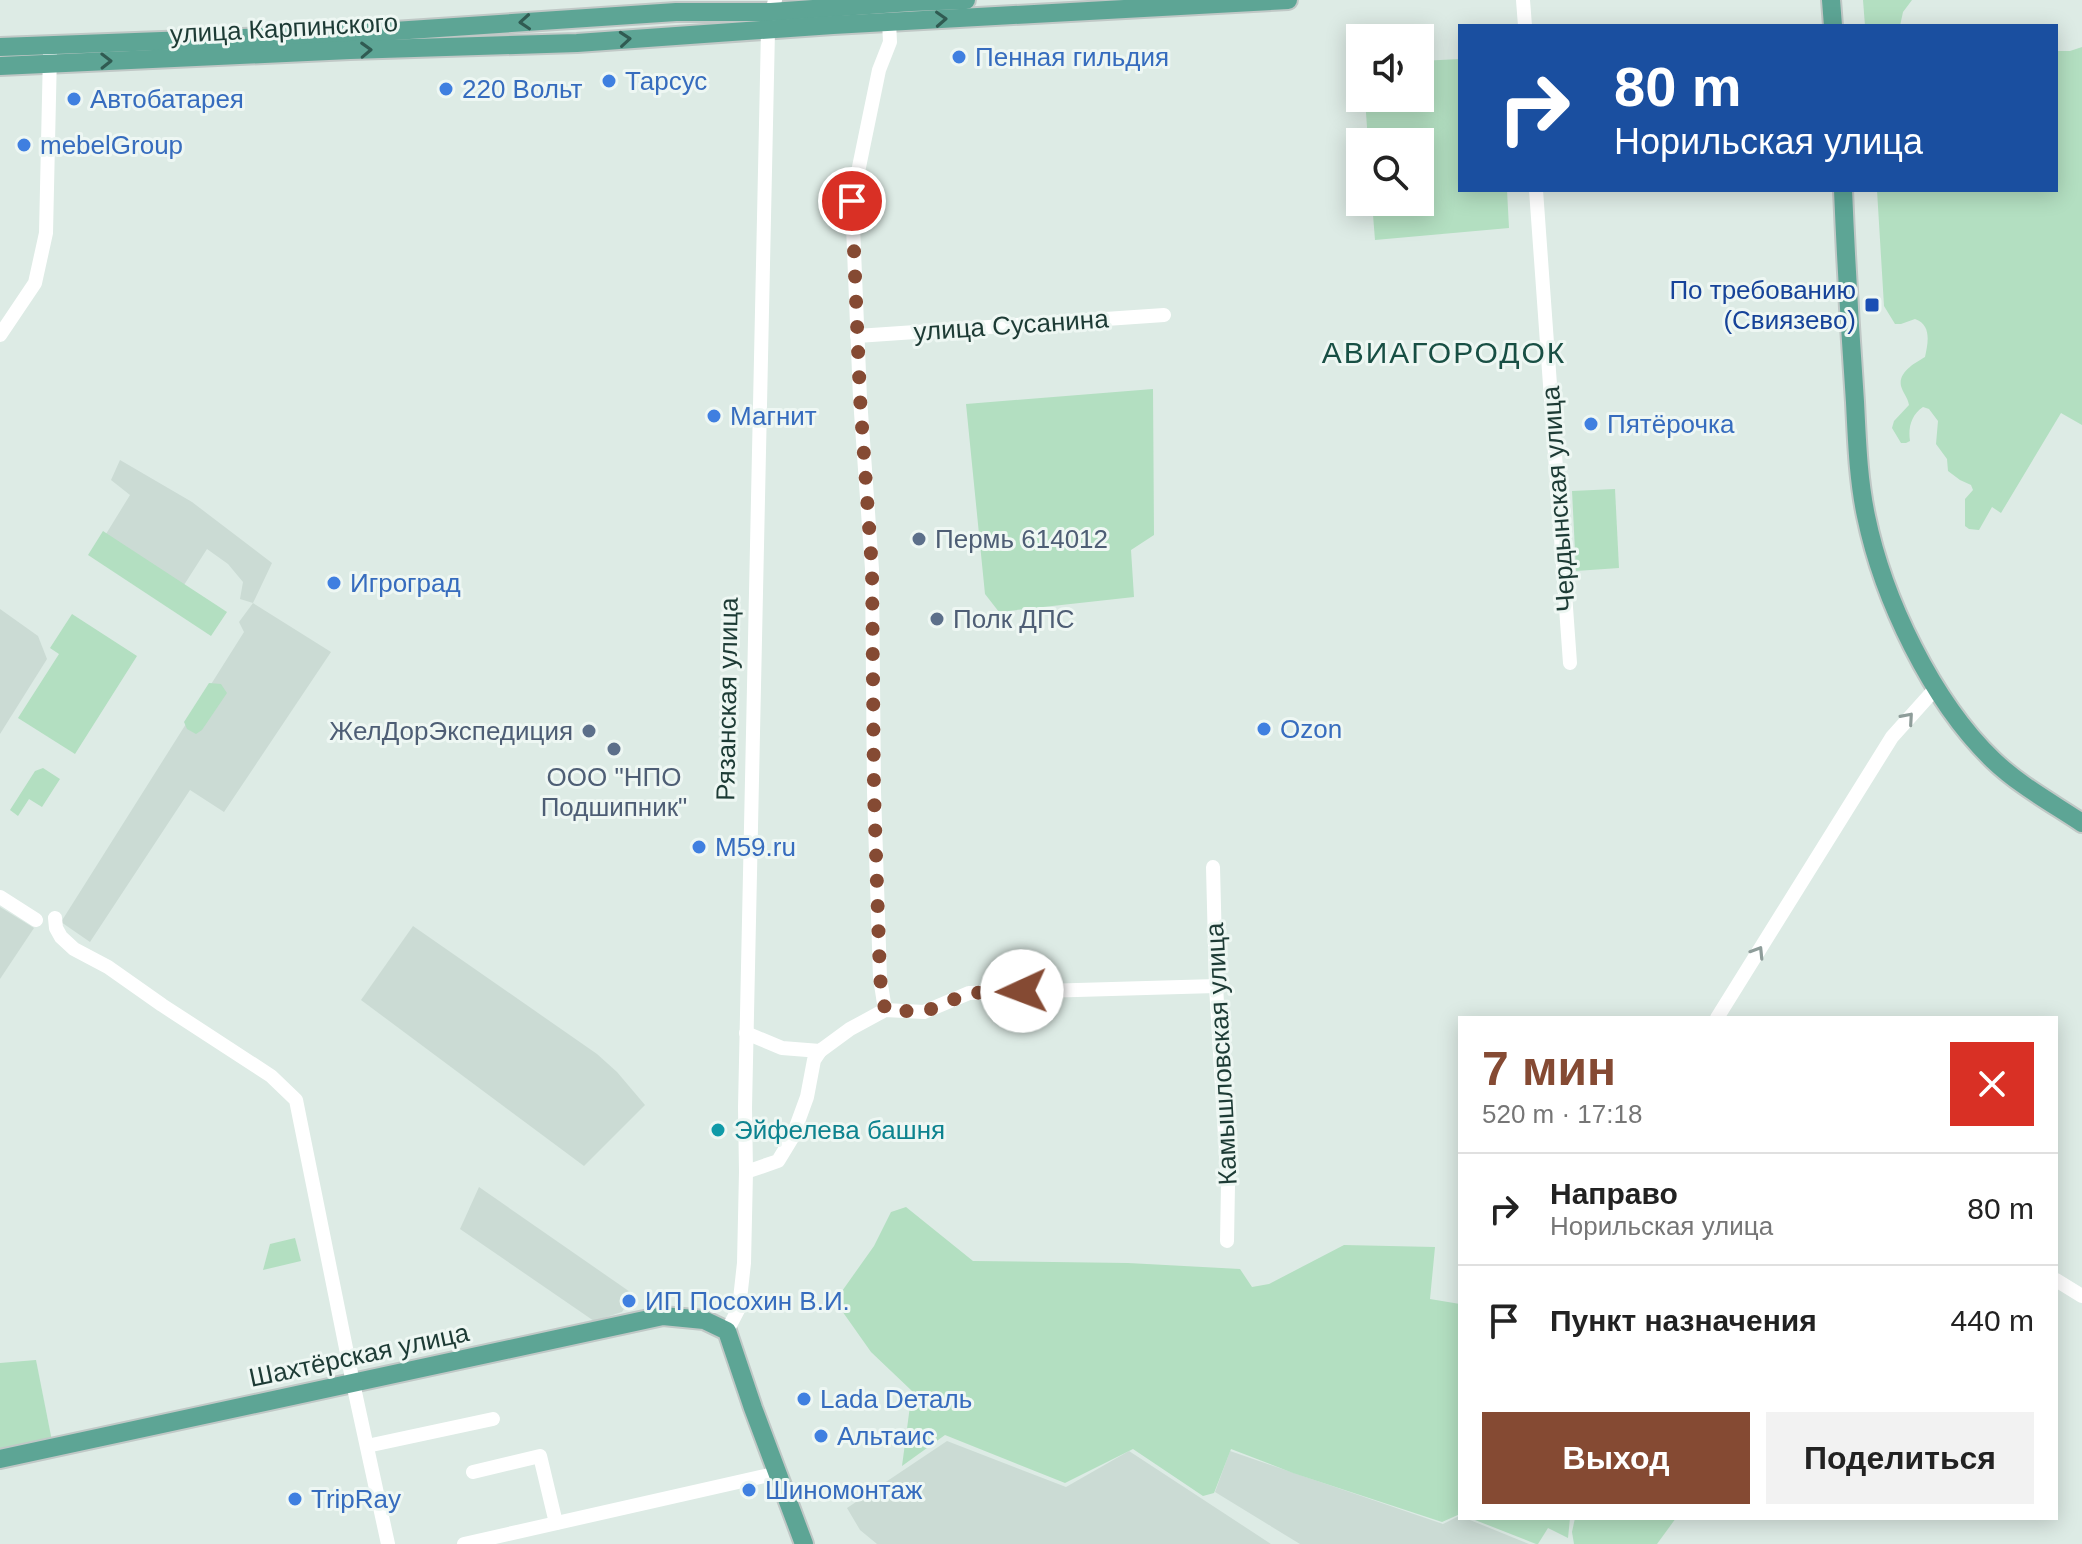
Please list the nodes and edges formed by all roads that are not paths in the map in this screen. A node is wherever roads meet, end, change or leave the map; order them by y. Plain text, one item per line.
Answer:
1 (966, 0) edge
2 (1288, 0) edge
3 (1523, 0) edge
4 (1831, 0) edge
5 (1209, 2) edge
6 (1167, 3) edge
7 (771, 14) edge
8 (559, 20) junction
9 (889, 22) junction
10 (1525, 24) edge
11 (1833, 24) edge
12 (562, 43) junction
13 (50, 45) junction
14 (0, 47) edge
15 (50, 64) junction
16 (0, 66) edge
17 (1536, 192) edge
18 (1843, 192) edge
19 (1164, 315) dead end
20 (0, 335) edge
21 (857, 336) junction
22 (1570, 663) dead end
23 (1936, 688) junction
24 (2082, 823) edge
25 (1213, 867) dead end
26 (0, 897) edge
27 (55, 918) dead end
28 (36, 920) dead end
29 (1216, 986) junction
30 (885, 1010) junction
31 (1718, 1016) edge
32 (746, 1033) junction
33 (820, 1051) junction
34 (746, 1172) junction
35 (1227, 1241) dead end
36 (2058, 1281) edge
37 (2082, 1296) edge
38 (727, 1331) junction
39 (353, 1383) junction
40 (493, 1419) dead end
41 (367, 1446) junction
42 (0, 1459) edge
43 (473, 1472) dead end
44 (778, 1473) junction
45 (556, 1523) junction
46 (388, 1544) edge
47 (464, 1544) edge
48 (804, 1544) edge

1 - 7 main road, улица Карпинского
2 - 5 main road, улица Карпинского
3 - 10 street
4 - 11 main road
5 - 6 main road, улица Карпинского
9 -> 6 main road, улица Карпинского
7 - 8 main road, улица Карпинского
7 - 9 main road, улица Карпинского
12 -> 7 main road, улица Карпинского
7 - 32 street, Рязанская улица
8 - 12 main road
8 -> 13 main road, улица Карпинского
9 - 21 street
15 -> 12 main road, улица Карпинского
13 - 14 main road, улица Карпинского
13 - 15 street
15 - 16 main road, улица Карпинского
15 - 20 street
17 - 22 street, Чердынская улица
18 - 23 main road
19 - 21 street, улица Сусанина
21 - 30 street
23 - 24 main road
31 -> 23 street
25 - 29 street, Камышловская улица
26 - 28 street
27 - 39 street
29 - 30 street
29 - 35 street, Камышловская улица
30 - 33 street
32 - 33 street
32 - 34 street, Рязанская улица
33 - 34 street
34 - 38 street, Рязанская улица
36 - 37 street
38 - 39 main road, Шахтёрская улица
38 - 44 main road
39 - 41 street
39 - 42 main road, Шахтёрская улица
40 - 41 street
41 - 46 street
43 - 45 street
44 - 45 street
44 - 48 main road
45 - 47 street

